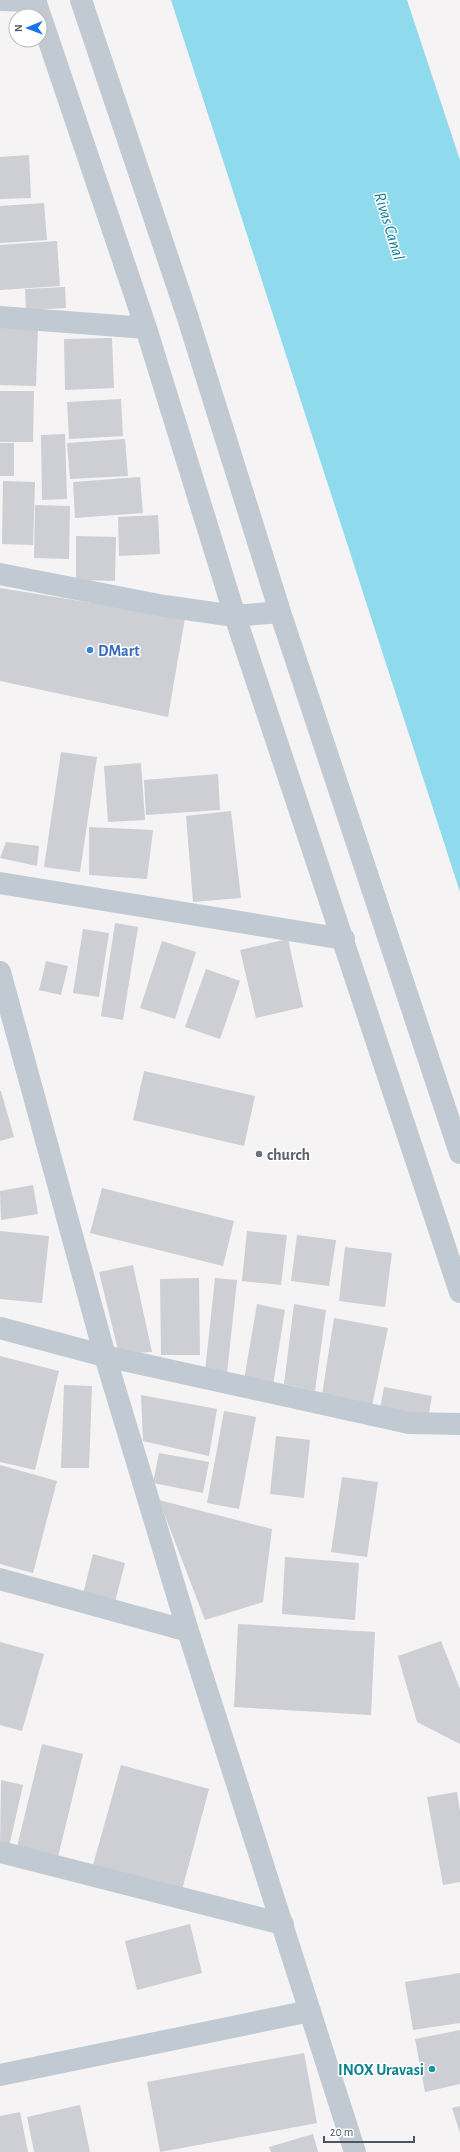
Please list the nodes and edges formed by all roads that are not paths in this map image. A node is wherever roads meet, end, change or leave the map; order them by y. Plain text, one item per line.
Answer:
1 (0, 0) edge
2 (81, 0) edge
3 (35, 1) edge
4 (0, 317) edge
5 (146, 328) junction
6 (0, 574) edge
7 (280, 612) junction
8 (235, 616) junction
9 (0, 883) edge
10 (344, 939) junction
11 (0, 972) edge
12 (460, 1152) edge
13 (460, 1292) edge
14 (0, 1328) edge
15 (105, 1356) junction
16 (460, 1424) edge
17 (0, 1579) edge
18 (188, 1631) junction
19 (0, 1852) edge
20 (283, 1924) junction
21 (310, 2011) junction
22 (0, 2075) edge
23 (355, 2152) edge

1 - 3 street
2 - 7 street
3 - 5 street
4 - 5 street
5 - 8 street
6 - 8 street
7 - 8 street
7 - 12 street
8 - 10 street
9 - 10 street
10 - 13 street
11 - 15 street
14 - 15 street
15 - 16 street
15 - 18 street
17 - 18 street
18 - 20 street
19 - 20 street
20 - 21 street
21 - 22 street
21 - 23 street

